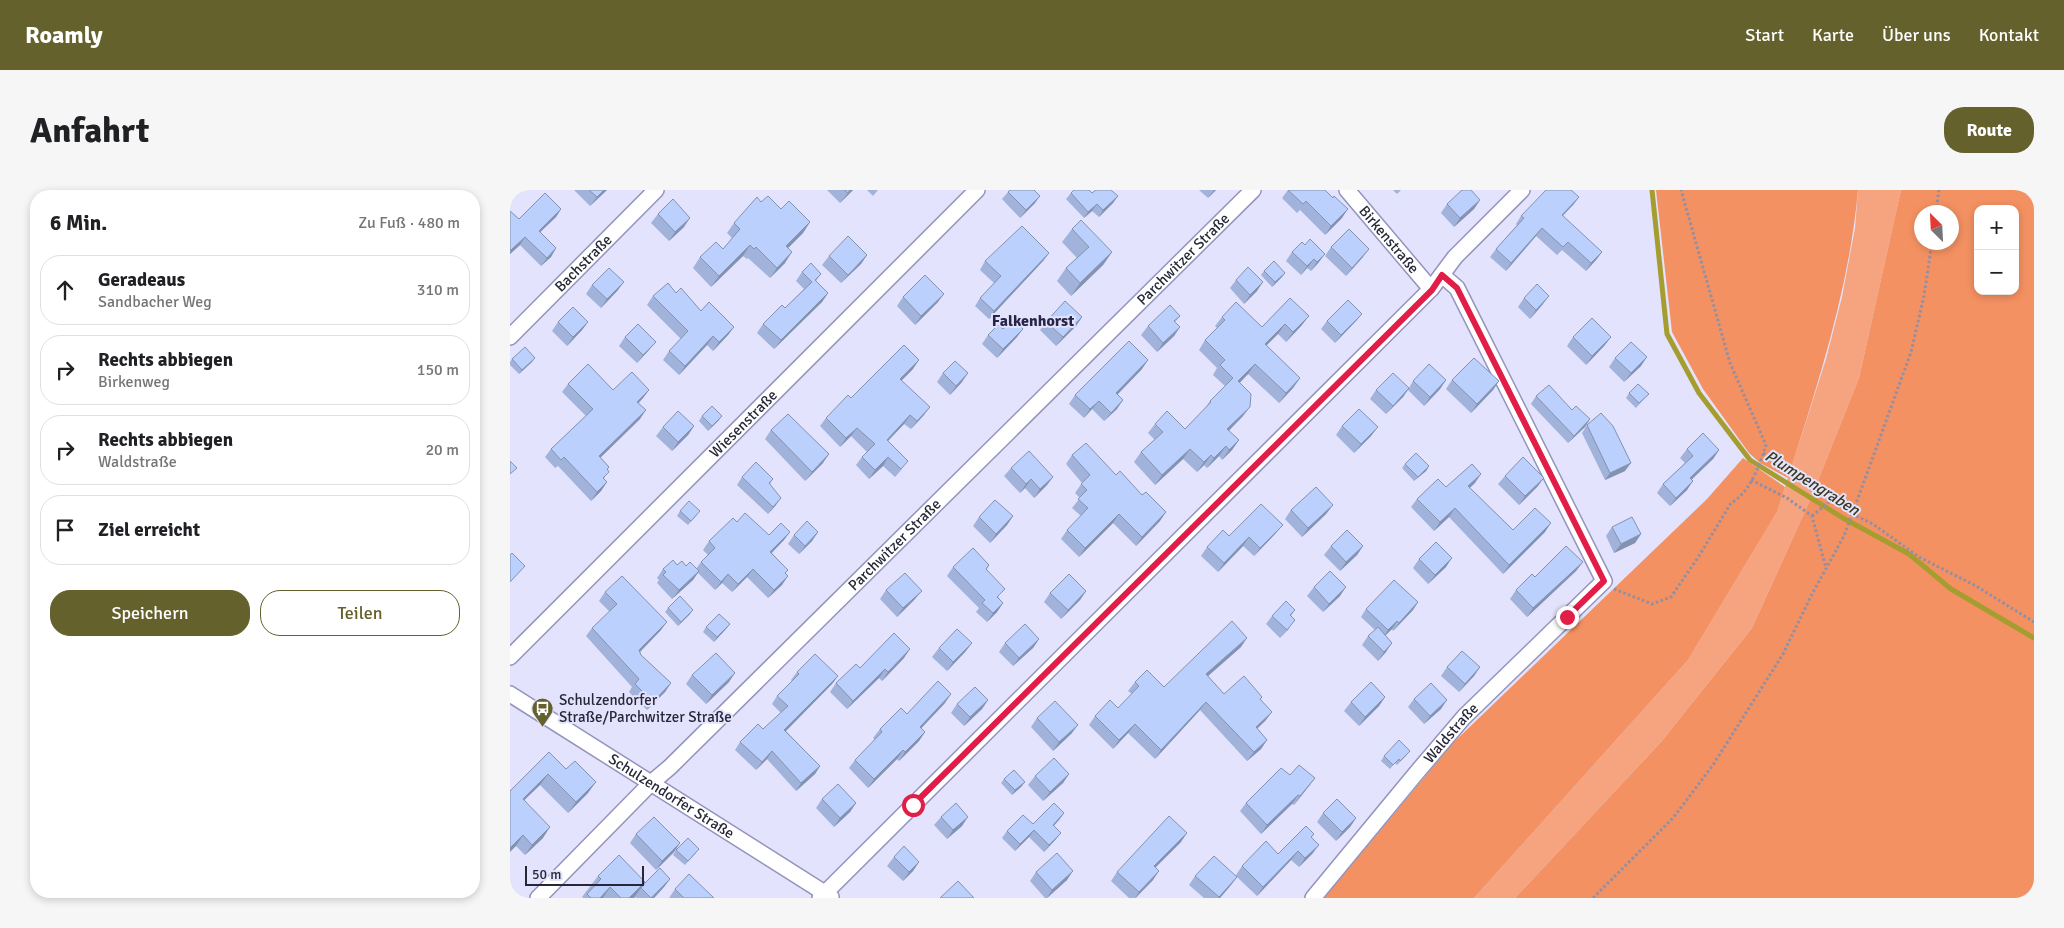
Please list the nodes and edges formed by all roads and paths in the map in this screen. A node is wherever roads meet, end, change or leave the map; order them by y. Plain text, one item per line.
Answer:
1 (656, 190) edge
2 (977, 190) edge
3 (1253, 190) edge
4 (1347, 190) edge
5 (1522, 190) edge
6 (1681, 190) edge
7 (1939, 190) edge
8 (1937, 205) edge
9 (1931, 250) edge
10 (1442, 275) junction
11 (1432, 290) junction
12 (510, 337) edge
13 (1763, 453) junction
14 (1751, 480) junction
15 (1831, 500) junction
16 (1852, 514) junction
17 (1812, 516) junction
18 (1826, 568) junction
19 (1604, 581) junction
20 (2034, 622) edge
21 (510, 657) edge
22 (510, 694) edge
23 (651, 783) junction
24 (825, 896) edge
25 (538, 898) edge
26 (1313, 898) edge
27 (1593, 898) edge

1 - 12 street, Bachstraße
2 - 21 street, Wiesenstraße
3 - 23 street, Parchwitzer Straße
4 - 11 street, Birkenstraße
5 - 10 street
6 - 13 path
7 - 8 path
9 - 16 path
10 - 11 street
10 - 19 street
11 - 24 street
13 - 14 path
13 - 15 path
14 - 17 path
14 - 19 path
15 - 16 path
15 - 17 path
16 - 18 path
16 - 20 path
17 - 18 path
18 - 27 path
19 - 26 street, Waldstraße
22 - 23 street, Schulzendorfer Straße
23 - 24 street, Schulzendorfer Straße
23 - 25 street, Parchwitzer Straße

